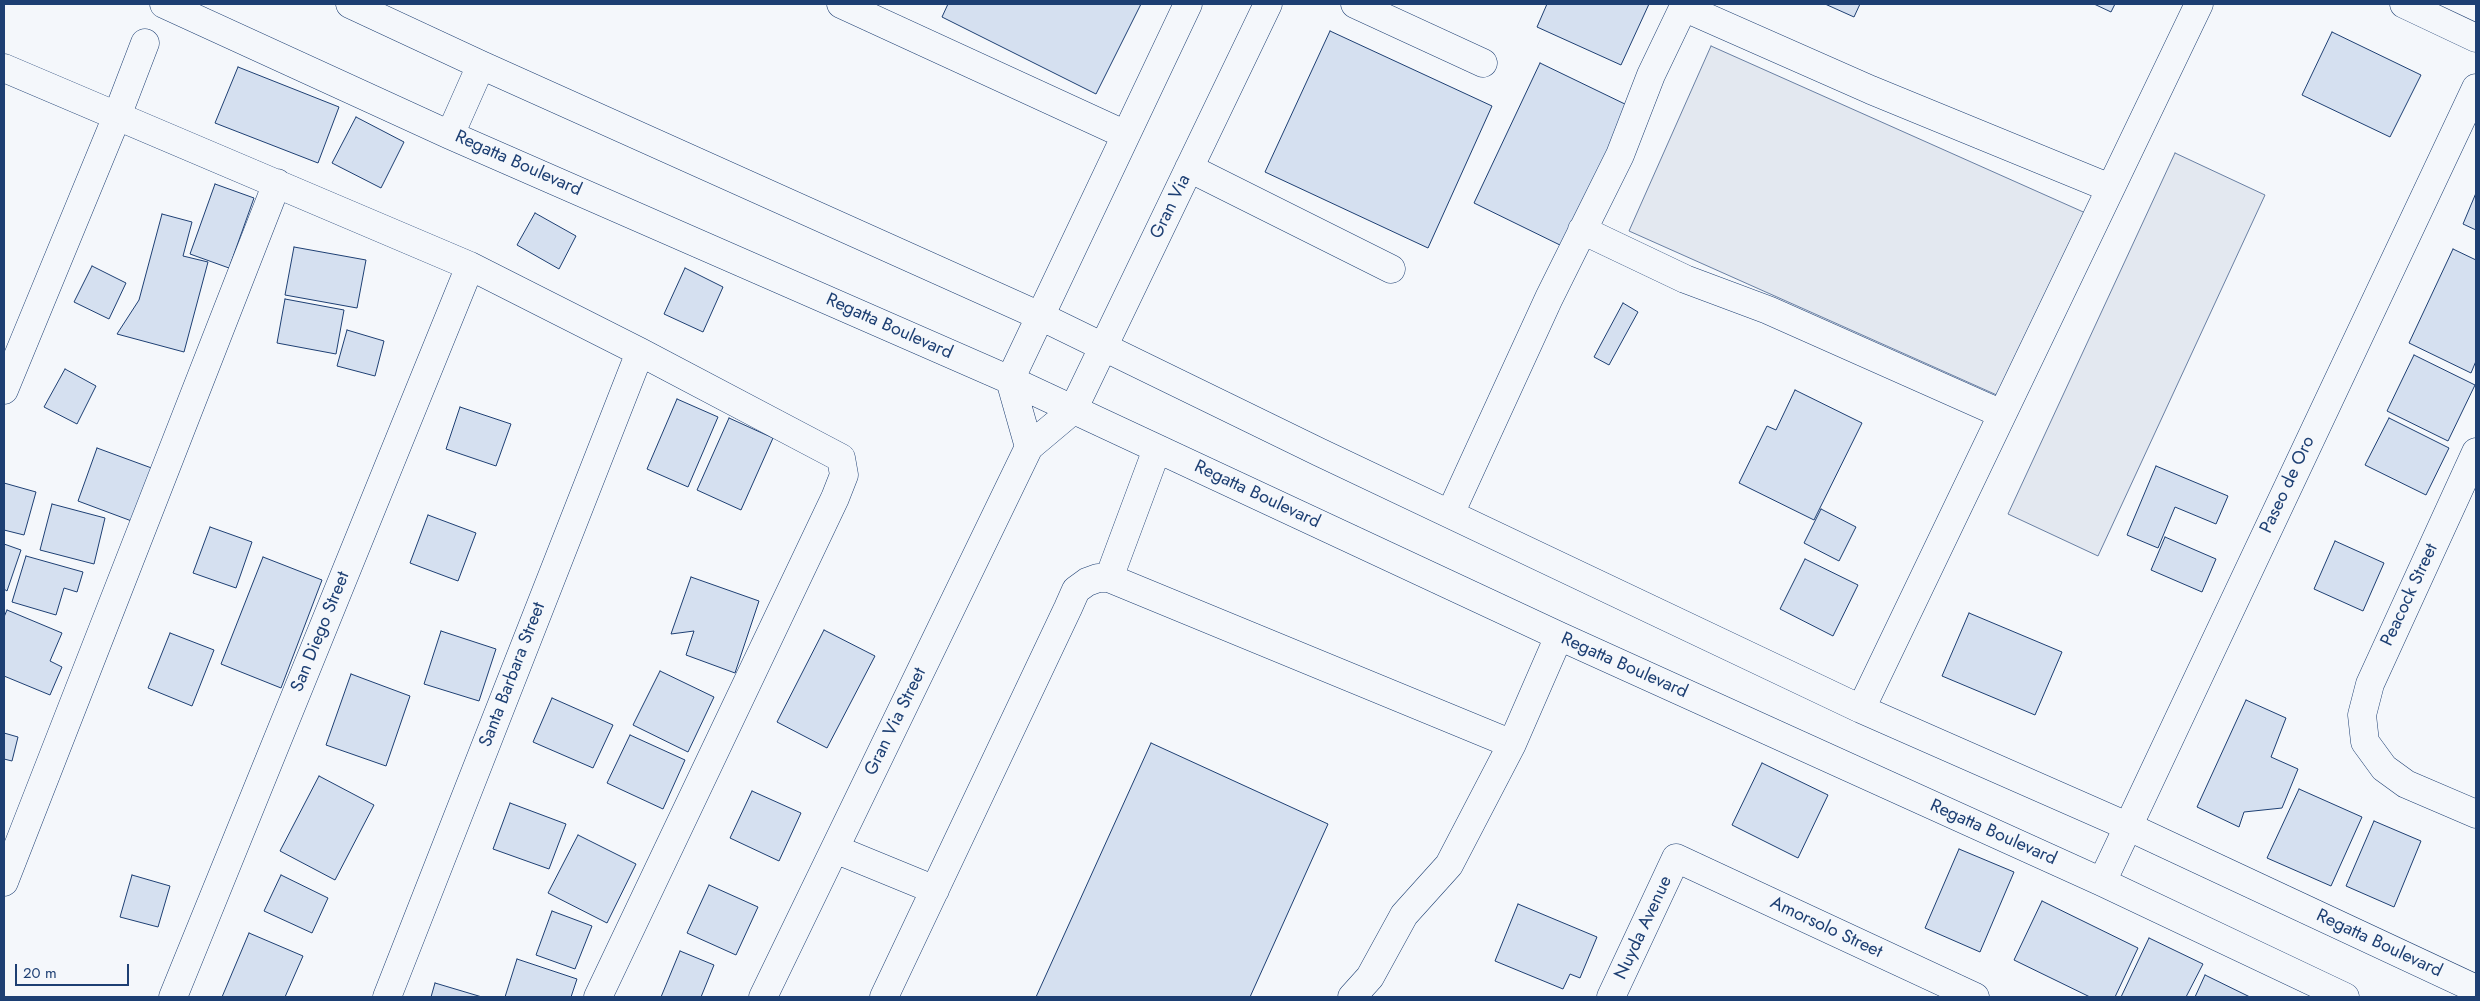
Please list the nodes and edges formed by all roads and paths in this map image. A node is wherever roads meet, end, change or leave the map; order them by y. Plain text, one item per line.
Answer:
1 (164, 4) edge
2 (350, 4) edge
3 (841, 4) edge
4 (1188, 4) edge
5 (1268, 4) edge
6 (1355, 4) edge
7 (2199, 4) edge
8 (2404, 4) edge
9 (1684, 5) edge
10 (2476, 38) edge
11 (145, 43) dead end
12 (1484, 63) dead end
13 (481, 65) junction
14 (4, 68) edge
15 (2476, 88) edge
16 (117, 116) junction
17 (450, 135) junction
18 (1126, 135) junction
19 (1189, 168) junction
20 (277, 183) junction
21 (2110, 188) junction
22 (1582, 230) junction
23 (470, 266) junction
24 (1391, 269) dead end
25 (1040, 316) junction
26 (1104, 346) junction
27 (640, 352) junction
28 (1010, 380) junction
29 (4, 390) edge
30 (1073, 410) junction
31 (2002, 414) junction
32 (1029, 447) junction
33 (1157, 449) junction
34 (2476, 452) edge
35 (1450, 514) junction
36 (1108, 578) junction
37 (1559, 636) junction
38 (1861, 709) junction
39 (1512, 744) junction
40 (2476, 814) edge
41 (2127, 826) junction
42 (835, 849) junction
43 (1676, 858) joint
44 (4, 882) edge
45 (2102, 882) junction
46 (935, 890) junction
47 (2476, 989) edge
48 (173, 997) edge
49 (387, 997) edge
50 (598, 997) edge
51 (763, 997) edge
52 (884, 997) edge
53 (1352, 997) edge
54 (1611, 997) edge
55 (1975, 997) edge
56 (2345, 997) edge

1 - 17 street, Regatta Boulevard
2 - 13 street, Regatta Boulevard
3 - 18 street
4 - 18 street
5 - 19 street, Gran Via
6 - 12 street
7 - 21 street
8 - 10 street
9 - 21 street
9 - 22 street
11 - 16 street
13 - 17 street
13 - 25 street, Regatta Boulevard
14 - 16 street
15 - 41 street, Paseo de Oro
16 - 20 street
16 - 29 street
17 - 28 street, Regatta Boulevard
18 - 25 street
19 - 24 street
19 - 26 street, Gran Via
20 - 23 street
20 - 44 street
21 - 31 street
22 - 31 street
22 - 35 street
23 - 27 street
23 - 48 street, San Diego Street
25 - 26 street, Regatta Boulevard
25 - 28 street
26 - 30 street, Gran Via
26 - 35 street, Regatta Boulevard
27 - 49 street, Santa Barbara Street
27 - 50 street
28 - 30 street, Regatta Boulevard
28 - 32 street
30 - 32 street, Gran Via Street
30 - 33 street, Regatta Boulevard
31 - 38 street
32 - 42 street, Gran Via Street
33 - 36 street
33 - 37 street, Regatta Boulevard
34 - 40 street, Peacock Street
35 - 38 street, Regatta Boulevard
36 - 39 street
36 - 46 street
37 - 39 street
37 - 45 street, Regatta Boulevard
38 - 41 street, Regatta Boulevard
39 - 53 street
41 - 45 street, Paseo de Oro
41 - 47 street, Regatta Boulevard
42 - 46 street
42 - 51 street, Gran Via Street
43 - 54 street, Nuyda Avenue
43 - 55 street, Amorsolo Street
45 - 56 street, Regatta Boulevard
46 - 52 street

